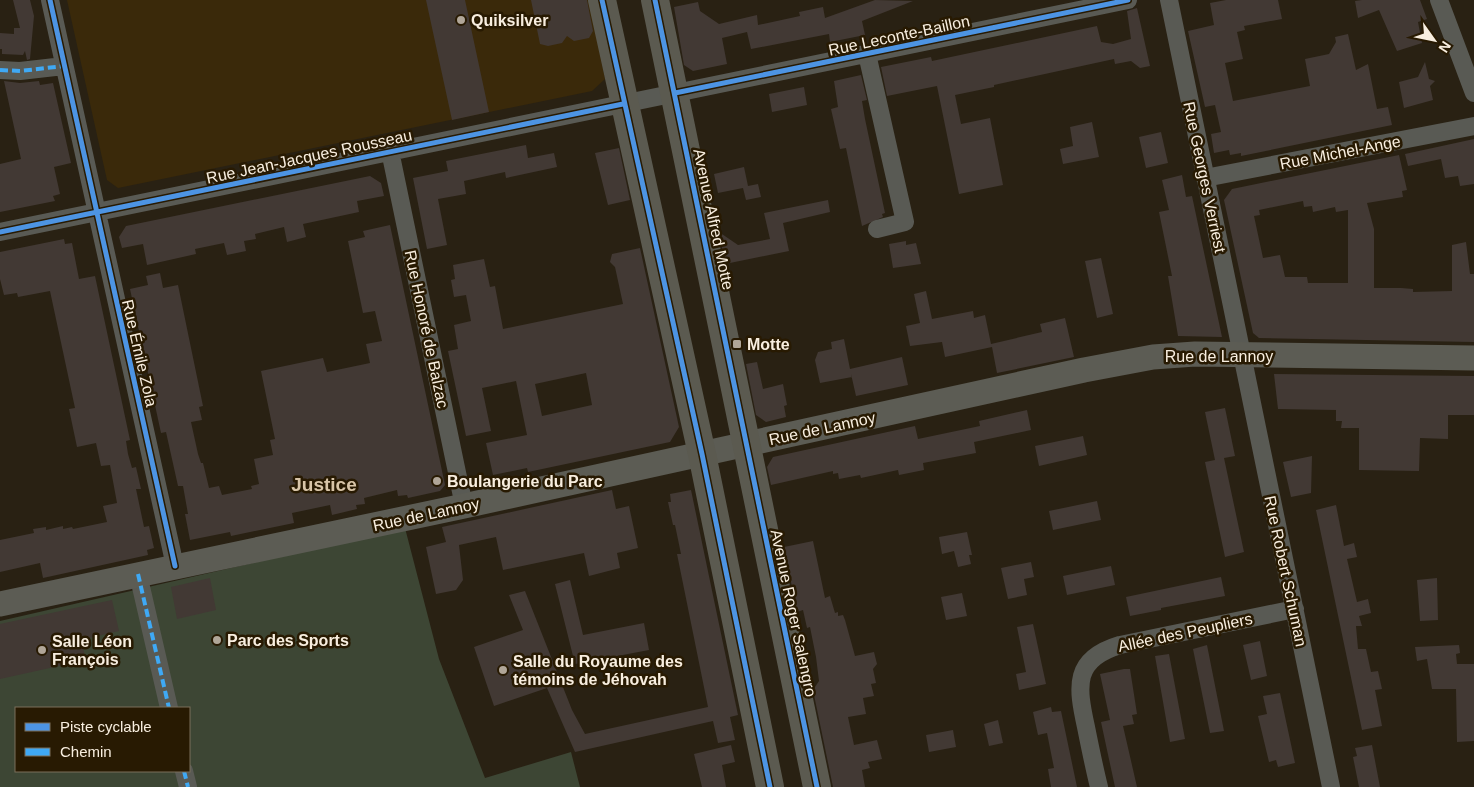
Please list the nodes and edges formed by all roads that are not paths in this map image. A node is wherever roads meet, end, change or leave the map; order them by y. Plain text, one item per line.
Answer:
1 (50, 0) edge
2 (602, 0) edge
3 (656, 0) edge
4 (1128, 0) edge
5 (1169, 0) edge
6 (1438, 0) edge
7 (867, 54) junction
8 (64, 66) junction
9 (0, 70) edge
10 (1474, 92) edge
11 (675, 93) junction
12 (624, 104) junction
13 (1474, 126) edge
14 (390, 151) junction
15 (1205, 178) junction
16 (95, 213) junction
17 (877, 229) dead end
18 (0, 232) edge
19 (1242, 354) junction
20 (1474, 358) edge
21 (747, 444) junction
22 (702, 454) junction
23 (464, 506) junction
24 (175, 566) junction
25 (138, 574) junction
26 (0, 604) edge
27 (1295, 609) junction
28 (169, 707) edge
29 (184, 772) edge
30 (188, 787) edge
31 (770, 787) edge
32 (817, 787) edge
33 (1099, 787) edge
34 (1331, 787) edge

1 - 8 street, Rue Émile Zola
2 - 12 main road
3 - 11 main road, Avenue Alfred Motte
4 - 7 street, Rue Leconte-Baillon
5 - 15 street, Rue Georges Verriest
6 - 10 street
7 - 11 street, Rue Leconte-Baillon
7 - 17 street
8 - 9 street
8 - 16 street, Rue Émile Zola
11 - 12 street, Rue Leconte-Baillon
11 - 21 main road, Avenue Alfred Motte
12 - 14 street, Rue Jean-Jacques Rousseau
12 - 22 main road
13 - 15 street, Rue Michel-Ange
14 - 16 street, Rue Jean-Jacques Rousseau
14 - 23 street, Rue Honoré de Balzac
15 - 19 street, Rue Georges Verriest
16 - 18 street, Rue Jean-Jacques Rousseau
16 - 24 street, Rue Émile Zola
19 - 20 main road, Rue de Lannoy
19 - 21 main road, Rue de Lannoy
19 - 27 street, Rue Robert Schuman
21 - 22 main road, Rue de Lannoy
21 - 32 main road, Avenue Roger Salengro
22 - 23 main road, Rue de Lannoy
22 - 31 main road
23 - 24 main road, Rue de Lannoy
24 - 25 main road, Rue de Lannoy
25 - 26 main road, Rue de Lannoy
25 - 28 street
27 - 33 street, Allée des Peupliers
27 - 34 street, Rue Robert Schuman
29 - 30 street

